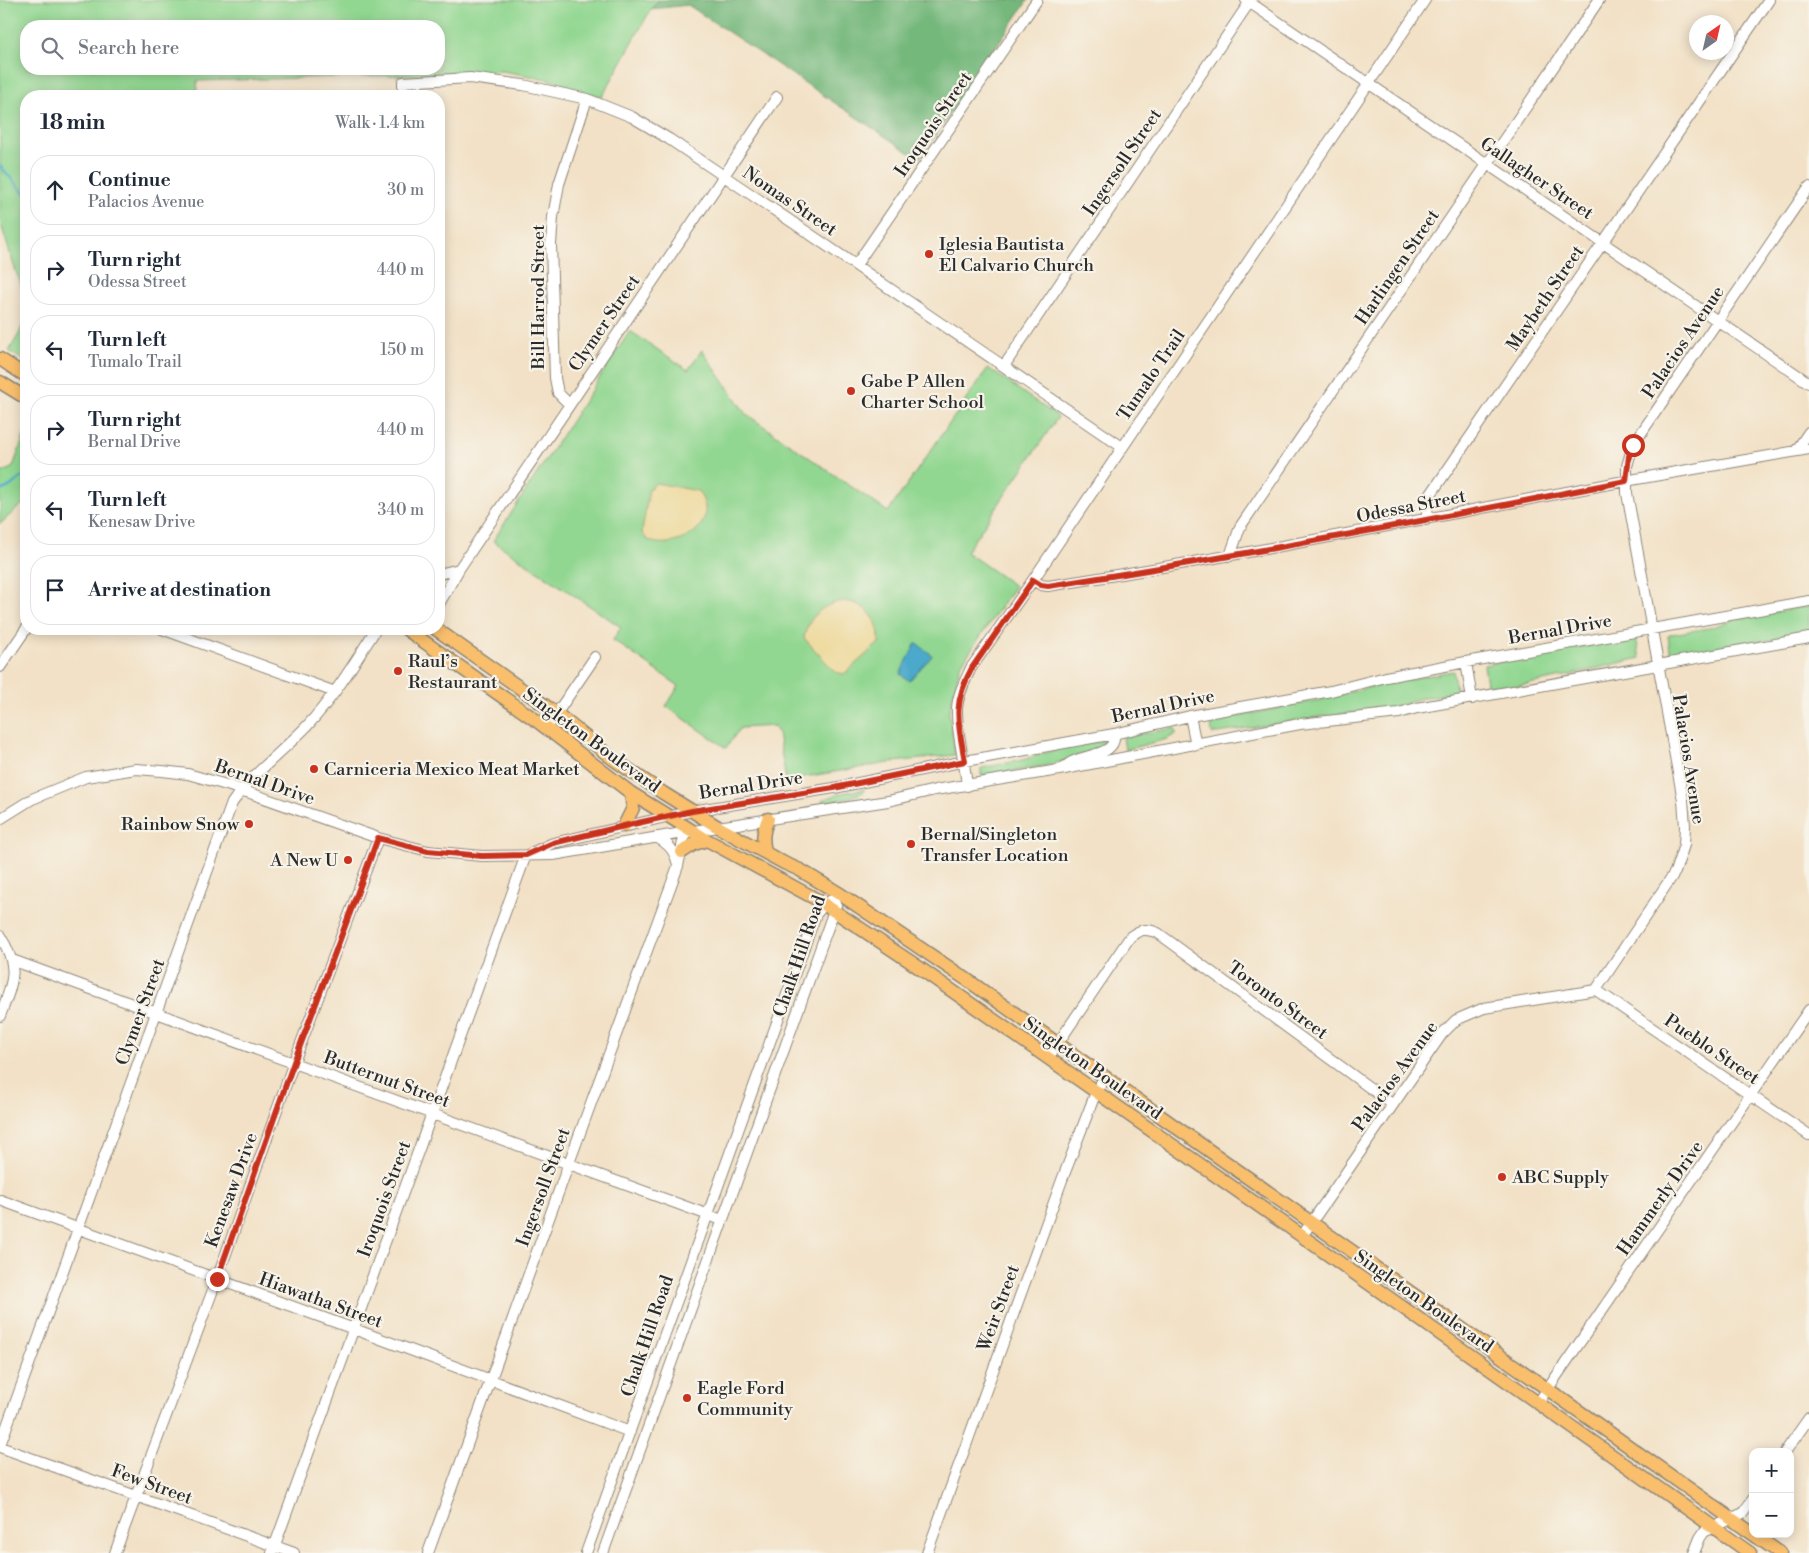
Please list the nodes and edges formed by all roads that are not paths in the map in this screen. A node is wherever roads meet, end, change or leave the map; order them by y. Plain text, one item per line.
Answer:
1 (1037, 0) edge
2 (1425, 0) edge
3 (1599, 0) edge
4 (1769, 0) edge
5 (1249, 1) edge
6 (1368, 83) junction
7 (403, 90) edge
8 (777, 97) dead end
9 (587, 99) junction
10 (1487, 164) junction
11 (723, 176) junction
12 (1809, 187) edge
13 (1603, 242) junction
14 (856, 265) junction
15 (1717, 320) junction
16 (0, 359) edge
17 (1004, 366) junction
18 (20, 372) edge
19 (0, 382) edge
20 (1809, 383) edge
21 (20, 394) edge
22 (569, 404) junction
23 (1809, 432) edge
24 (1122, 447) junction
25 (1809, 449) edge
26 (1796, 451) junction
27 (1626, 481) junction
28 (1426, 520) junction
29 (1230, 556) junction
30 (458, 569) junction
31 (445, 572) edge
32 (1033, 580) junction
33 (445, 593) edge
34 (1809, 601) edge
35 (1650, 629) junction
36 (22, 635) edge
37 (178, 635) edge
38 (372, 635) edge
39 (414, 635) edge
40 (445, 635) edge
41 (1809, 638) edge
42 (595, 657) dead end
43 (1466, 662) junction
44 (1657, 666) junction
45 (0, 667) edge
46 (335, 692) junction
47 (1472, 700) junction
48 (557, 714) junction
49 (1190, 716) junction
50 (546, 729) junction
51 (1114, 734) junction
52 (1196, 745) junction
53 (965, 761) junction
54 (1059, 770) junction
55 (967, 786) junction
56 (242, 789) junction
57 (631, 793) junction
58 (692, 811) junction
59 (668, 816) junction
60 (768, 819) junction
61 (0, 820) edge
62 (624, 826) junction
63 (718, 827) junction
64 (688, 832) junction
65 (656, 837) junction
66 (378, 838) junction
67 (707, 840) junction
68 (765, 851) junction
69 (682, 852) junction
70 (526, 855) junction
71 (678, 866) junction
72 (840, 894) junction
73 (829, 908) junction
74 (0, 936) edge
75 (12, 960) junction
76 (1596, 990) junction
77 (1809, 1010) edge
78 (157, 1012) junction
79 (0, 1016) edge
80 (1058, 1043) junction
81 (1048, 1058) junction
82 (294, 1062) junction
83 (1105, 1076) junction
84 (1096, 1092) junction
85 (1751, 1094) junction
86 (1392, 1104) junction
87 (433, 1114) junction
88 (1809, 1135) edge
89 (569, 1163) junction
90 (0, 1200) edge
91 (707, 1214) junction
92 (722, 1220) junction
93 (1312, 1222) junction
94 (78, 1230) junction
95 (1302, 1236) junction
96 (1374, 1266) junction
97 (217, 1279) junction
98 (1364, 1280) junction
99 (354, 1329) junction
100 (656, 1361) junction
101 (670, 1366) junction
102 (490, 1380) junction
103 (1548, 1389) junction
104 (645, 1391) junction
105 (660, 1396) junction
106 (1538, 1403) junction
107 (1809, 1418) edge
108 (630, 1432) junction
109 (0, 1446) edge
110 (1789, 1448) edge
111 (136, 1496) junction
112 (1749, 1505) edge
113 (1731, 1519) junction
114 (1712, 1527) junction
115 (1749, 1531) edge
116 (1759, 1538) edge
117 (273, 1549) edge
118 (588, 1552) edge
119 (115, 1553) edge
120 (294, 1553) edge
121 (428, 1553) edge
122 (603, 1553) edge
123 (927, 1553) edge
124 (1694, 1553) edge
125 (1750, 1553) edge
126 (1780, 1553) edge

1 - 14 street, Iroquois Street
2 - 6 street, Tumalo Trail
3 - 10 street, Harlingen Street
4 - 13 street, Maybeth Street
5 - 6 street, Gallagher Street
5 - 17 street, Ingersoll Street
6 - 10 street, Gallagher Street
6 - 24 street, Tumalo Trail
7 - 9 street, Nomas Street
8 - 11 street, Clymer Street
9 - 11 street, Nomas Street
9 - 22 street, Bill Harrod Street
10 - 13 street, Gallagher Street
10 - 29 street, Harlingen Street
11 - 14 street, Nomas Street
11 - 22 street, Clymer Street
12 - 15 street, Palacios Avenue
13 - 15 street, Gallagher Street
13 - 28 street, Maybeth Street
14 - 17 street, Nomas Street
15 - 20 street, Gallagher Street
15 - 27 street, Palacios Avenue
16 - 18 main road
17 - 24 street, Nomas Street
19 - 21 main road
22 - 30 street, Clymer Street
23 - 26 street
24 - 32 street, Tumalo Trail
25 - 26 street, Odessa Street
26 - 27 street, Odessa Street
27 - 28 street, Odessa Street
27 - 35 street, Palacios Avenue
28 - 29 street, Odessa Street
29 - 32 street, Odessa Street
30 - 31 street
30 - 33 street, Clymer Street
32 - 53 street, Tumalo Trail
34 - 35 street, Bernal Drive
35 - 43 street, Bernal Drive
35 - 44 street, Palacios Avenue
36 - 45 street
37 - 46 street
38 - 46 street, Clymer Street
39 - 50 main road, Singleton Boulevard
40 - 48 main road, Singleton Boulevard
41 - 44 street, Bernal Drive
42 - 48 street
43 - 47 street
43 - 49 street, Bernal Drive
44 - 47 street, Bernal Drive
44 - 76 street, Palacios Avenue
46 - 56 street, Clymer Street
47 - 52 street, Bernal Drive
48 - 50 street
48 - 58 main road, Singleton Boulevard
49 - 51 street, Bernal Drive
49 - 52 street
50 - 57 main road, Singleton Boulevard
51 - 53 street, Bernal Drive
51 - 54 street
52 - 54 street, Bernal Drive
53 - 55 street, Tumalo Trail
53 - 58 street, Bernal Drive
54 - 55 street, Bernal Drive
55 - 60 street, Bernal Drive
56 - 61 street, Bernal Drive
56 - 66 street, Bernal Drive
56 - 78 street, Clymer Street
57 - 59 main road, Singleton Boulevard
57 - 62 main road
58 - 59 street, Bernal Drive
58 - 63 main road, Singleton Boulevard
59 - 62 street, Bernal Drive
59 - 64 main road, Singleton Boulevard
60 - 63 street, Bernal Drive
60 - 68 main road
62 - 70 street, Bernal Drive
63 - 64 street, Bernal Drive
63 - 68 main road, Singleton Boulevard
64 - 65 street, Bernal Drive
64 - 67 main road, Singleton Boulevard
64 - 69 street, Ingersoll Street
65 - 70 street, Bernal Drive
65 - 71 street
66 - 70 street, Bernal Drive
66 - 82 street, Kenesaw Drive
67 - 69 main road
67 - 73 main road, Singleton Boulevard
68 - 72 main road, Singleton Boulevard
69 - 71 street, Ingersoll Street
70 - 87 street, Iroquois Street
71 - 89 street, Ingersoll Street
72 - 73 street, Chalk Hill Road
72 - 80 main road, Singleton Boulevard
73 - 81 main road, Singleton Boulevard
73 - 91 street, Chalk Hill Road
73 - 92 street, Chalk Hill Road
74 - 75 street
75 - 78 street, Butternut Street
75 - 79 street
76 - 85 street, Pueblo Street
76 - 86 street, Palacios Avenue
77 - 85 street, Hammerly Drive
78 - 82 street, Butternut Street
78 - 94 street, Clymer Street
80 - 81 street
80 - 83 main road, Singleton Boulevard
80 - 86 street, Toronto Street
81 - 84 main road, Singleton Boulevard
82 - 87 street, Butternut Street
82 - 97 street, Kenesaw Drive
83 - 84 street, Weir Street
83 - 93 main road, Singleton Boulevard
84 - 95 main road, Singleton Boulevard
84 - 123 street, Weir Street
85 - 88 street, Pueblo Street
85 - 103 street, Hammerly Drive
86 - 93 street, Palacios Avenue
87 - 89 street, Butternut Street
87 - 99 street, Iroquois Street
89 - 91 street, Butternut Street
89 - 102 street, Ingersoll Street
90 - 94 street, Hiawatha Street
91 - 92 street, Butternut Street
91 - 100 street, Chalk Hill Road
92 - 101 street, Chalk Hill Road
93 - 95 street, Palacios Avenue
93 - 96 main road, Singleton Boulevard
94 - 97 street, Hiawatha Street
94 - 109 street, Clymer Street
95 - 98 main road, Singleton Boulevard
96 - 98 main road
96 - 103 main road, Singleton Boulevard
97 - 99 street, Hiawatha Street
97 - 111 street, Kenesaw Drive
98 - 106 main road, Singleton Boulevard
99 - 102 street, Hiawatha Street
99 - 117 street, Iroquois Street
100 - 101 street
100 - 104 street, Chalk Hill Road
101 - 105 street, Chalk Hill Road
102 - 108 street, Hiawatha Street
102 - 121 street, Ingersoll Street
103 - 106 street, Hammerly Drive
103 - 113 main road, Singleton Boulevard
104 - 105 street
104 - 108 street, Chalk Hill Road
105 - 122 street, Chalk Hill Road
106 - 114 main road, Singleton Boulevard
107 - 110 street
108 - 118 street, Chalk Hill Road
109 - 111 street, Few Street
111 - 117 street, Few Street
111 - 119 street, Kenesaw Drive
112 - 113 street
113 - 114 street
113 - 115 main road, Singleton Boulevard
114 - 124 street
114 - 125 main road, Singleton Boulevard
116 - 126 main road, Singleton Boulevard
117 - 120 street, Few Street

